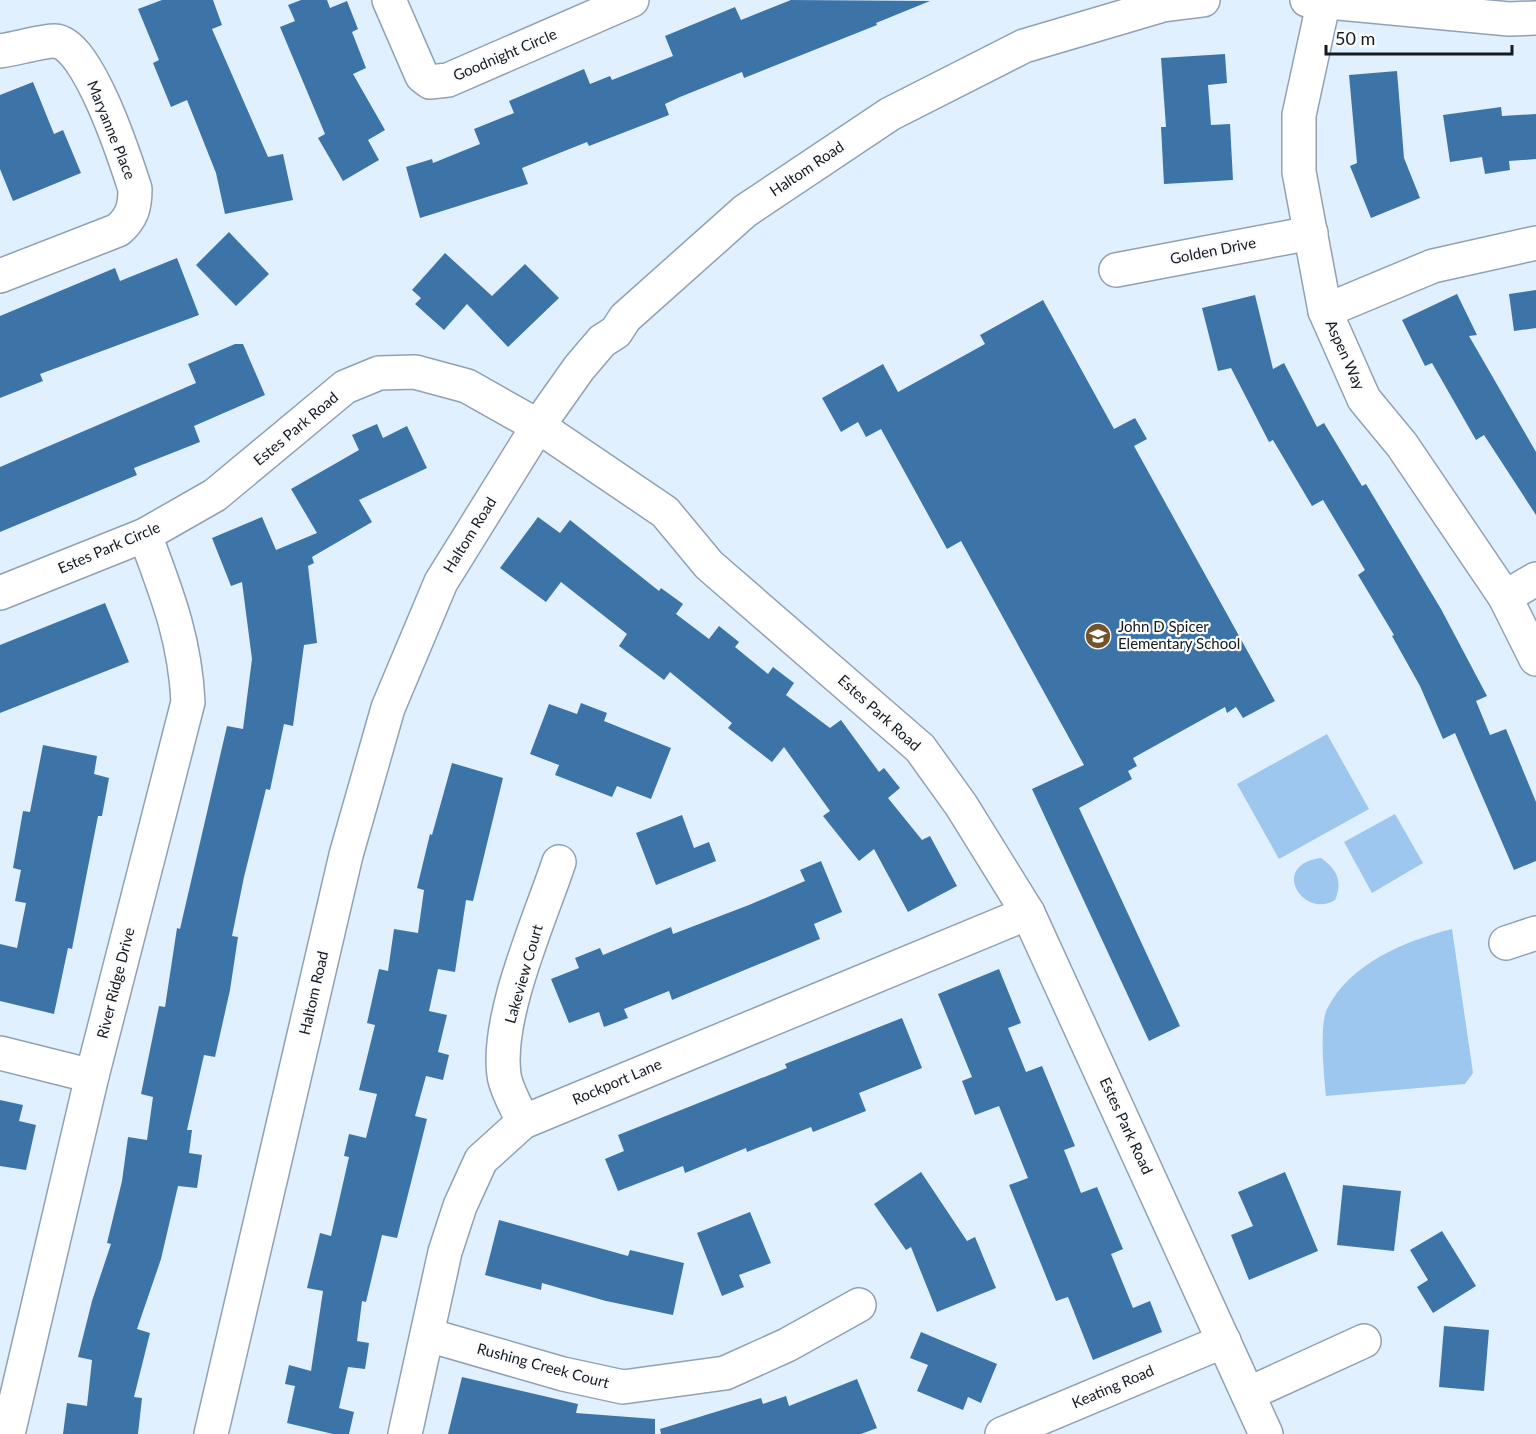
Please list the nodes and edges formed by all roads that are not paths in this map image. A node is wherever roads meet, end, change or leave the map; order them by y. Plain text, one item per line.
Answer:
1 (389, 0) edge
2 (632, 0) edge
3 (1203, 0) edge
4 (1318, 1) edge
5 (1536, 18) edge
6 (0, 51) edge
7 (1311, 233) junction
8 (1536, 243) edge
9 (1116, 270) dead end
10 (0, 276) edge
11 (1325, 311) junction
12 (538, 426) junction
13 (215, 495) joint
14 (145, 535) junction
15 (1536, 579) edge
16 (0, 593) edge
17 (1505, 597) junction
18 (1535, 653) edge
19 (559, 862) dead end
20 (1029, 913) junction
21 (0, 1053) edge
22 (92, 1076) junction
23 (523, 1122) junction
24 (859, 1305) dead end
25 (428, 1335) junction
26 (1224, 1341) junction
27 (1364, 1341) dead end
28 (12, 1375) edge
29 (1248, 1394) junction
30 (8, 1434) edge
31 (211, 1434) edge
32 (405, 1434) edge
33 (1002, 1434) edge
34 (1266, 1434) edge

1 - 2 street, Goodnight Circle
3 - 12 street, Haltom Road
4 - 5 street
4 - 7 street, Aspen Way
6 - 10 street, Maryanne Place
7 - 9 street, Golden Drive
7 - 11 street, Aspen Way
8 - 11 street
11 - 17 street, Aspen Way
12 - 13 street, Estes Park Road
12 - 20 street, Estes Park Road
12 - 31 street, Haltom Road
13 - 14 street, Estes Park Circle
14 - 16 street, Estes Park Circle
14 - 22 street, River Ridge Drive
15 - 17 street
17 - 18 street, Aspen Way
19 - 23 street, Lakeview Court
20 - 23 street, Rockport Lane
20 - 26 street, Estes Park Road
21 - 22 street
22 - 28 street, River Ridge Drive
23 - 25 street, Rockport Lane
24 - 25 street, Rushing Creek Court
25 - 32 street, Rockport Lane
26 - 29 street, Estes Park Road
26 - 33 street, Keating Road
27 - 29 street
28 - 30 street, River Ridge Drive
29 - 34 street, Estes Park Road

